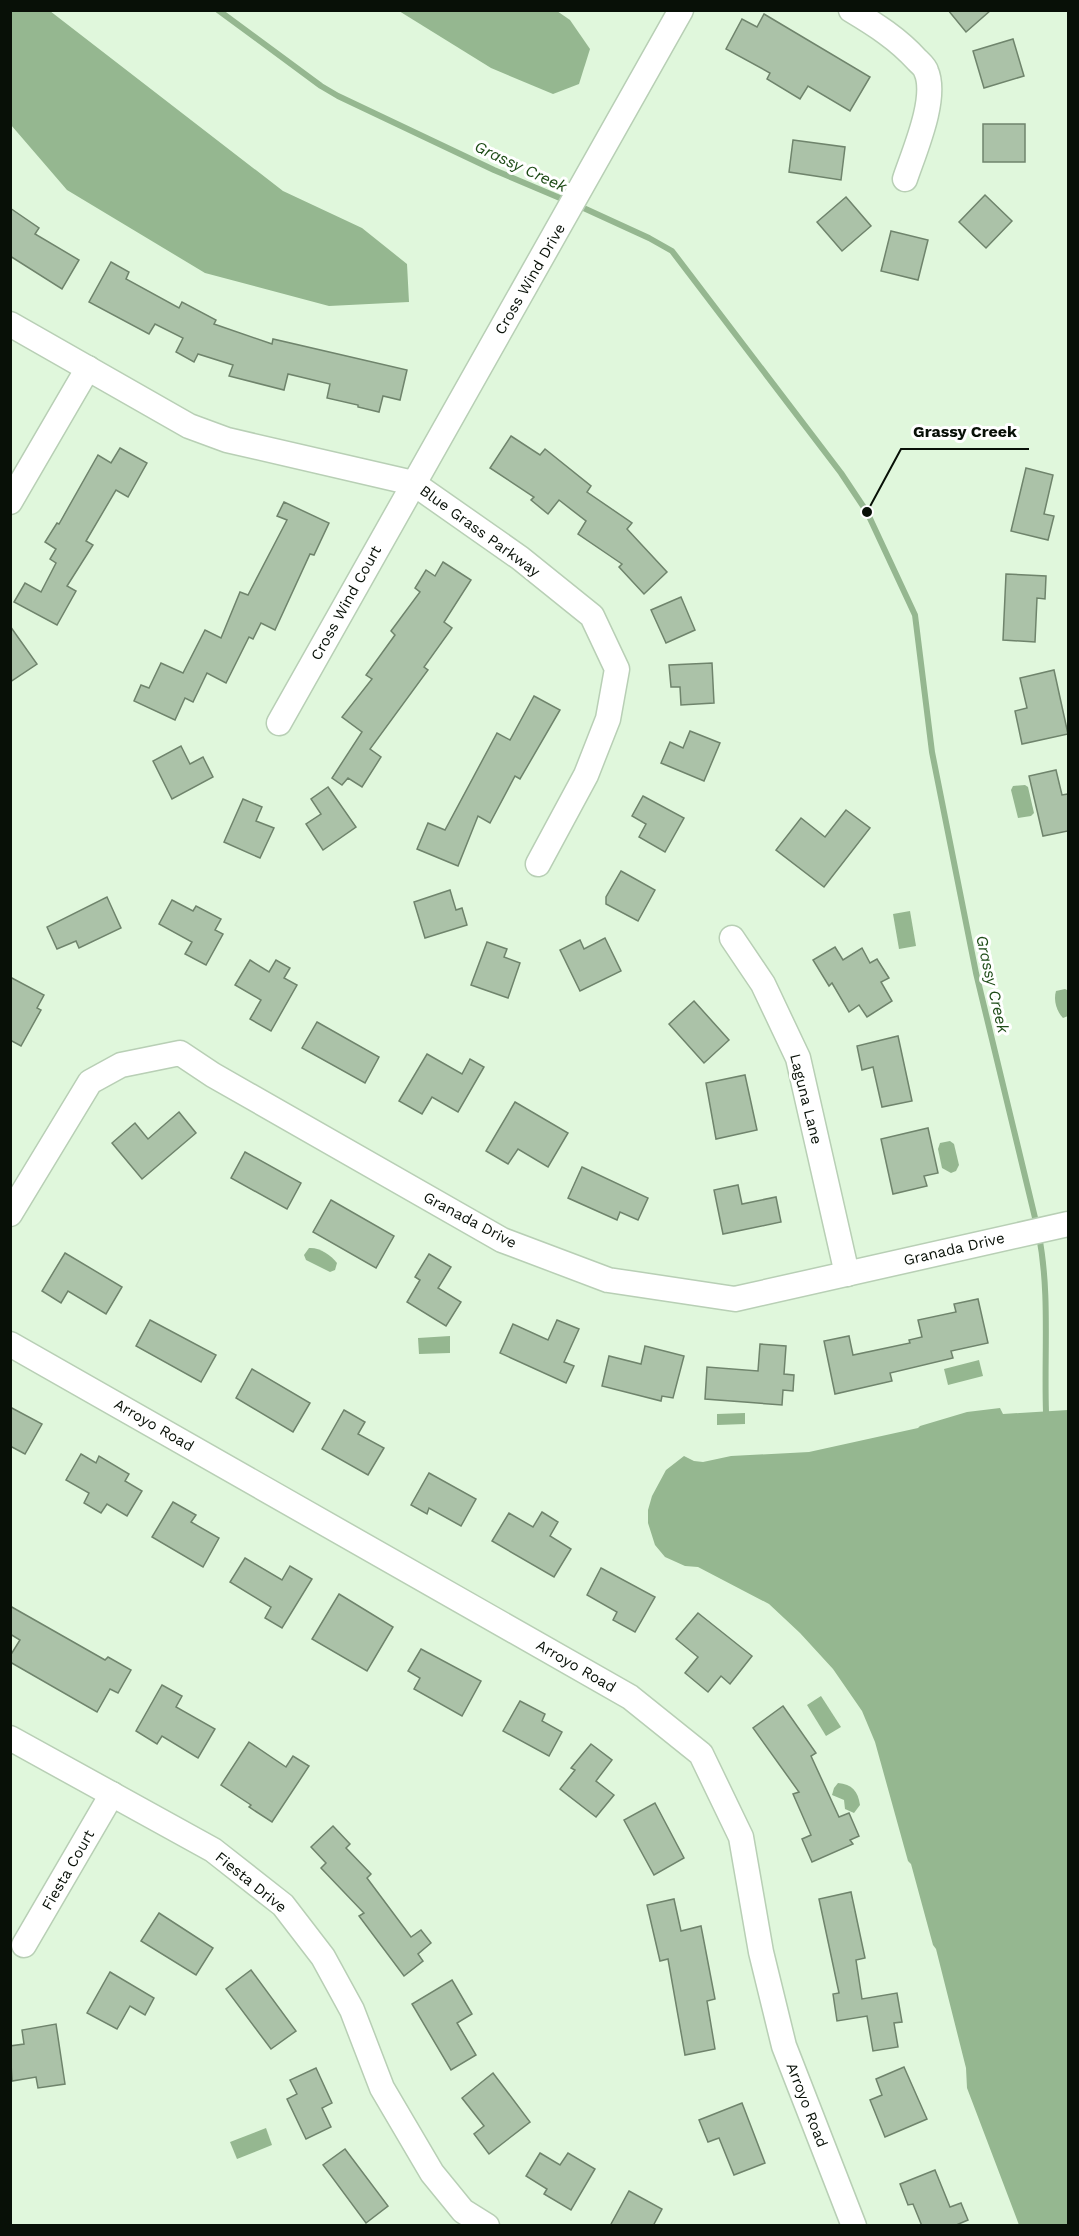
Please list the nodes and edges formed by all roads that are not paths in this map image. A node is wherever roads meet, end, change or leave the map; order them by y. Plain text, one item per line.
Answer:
1 (681, 10) edge
2 (850, 10) edge
3 (905, 179) dead end
4 (10, 324) edge
5 (88, 368) junction
6 (413, 483) junction
7 (10, 502) edge
8 (279, 723) dead end
9 (538, 864) dead end
10 (732, 938) dead end
11 (10, 1214) edge
12 (1065, 1224) edge
13 (847, 1274) junction
14 (10, 1344) edge
15 (10, 1738) edge
16 (112, 1794) junction
17 (24, 1945) dead end
18 (487, 2226) edge
19 (854, 2226) edge

1 - 6 street, Cross Wind Drive
2 - 3 street
4 - 5 street, Blue Grass Parkway
5 - 6 street, Blue Grass Parkway
5 - 7 street
6 - 8 street, Cross Wind Court
6 - 9 street, Blue Grass Parkway
10 - 13 street, Laguna Lane
11 - 13 street, Granada Drive
12 - 13 street, Granada Drive
14 - 19 street, Arroyo Road
15 - 16 street, Fiesta Drive
16 - 17 street, Fiesta Court
16 - 18 street, Fiesta Drive

